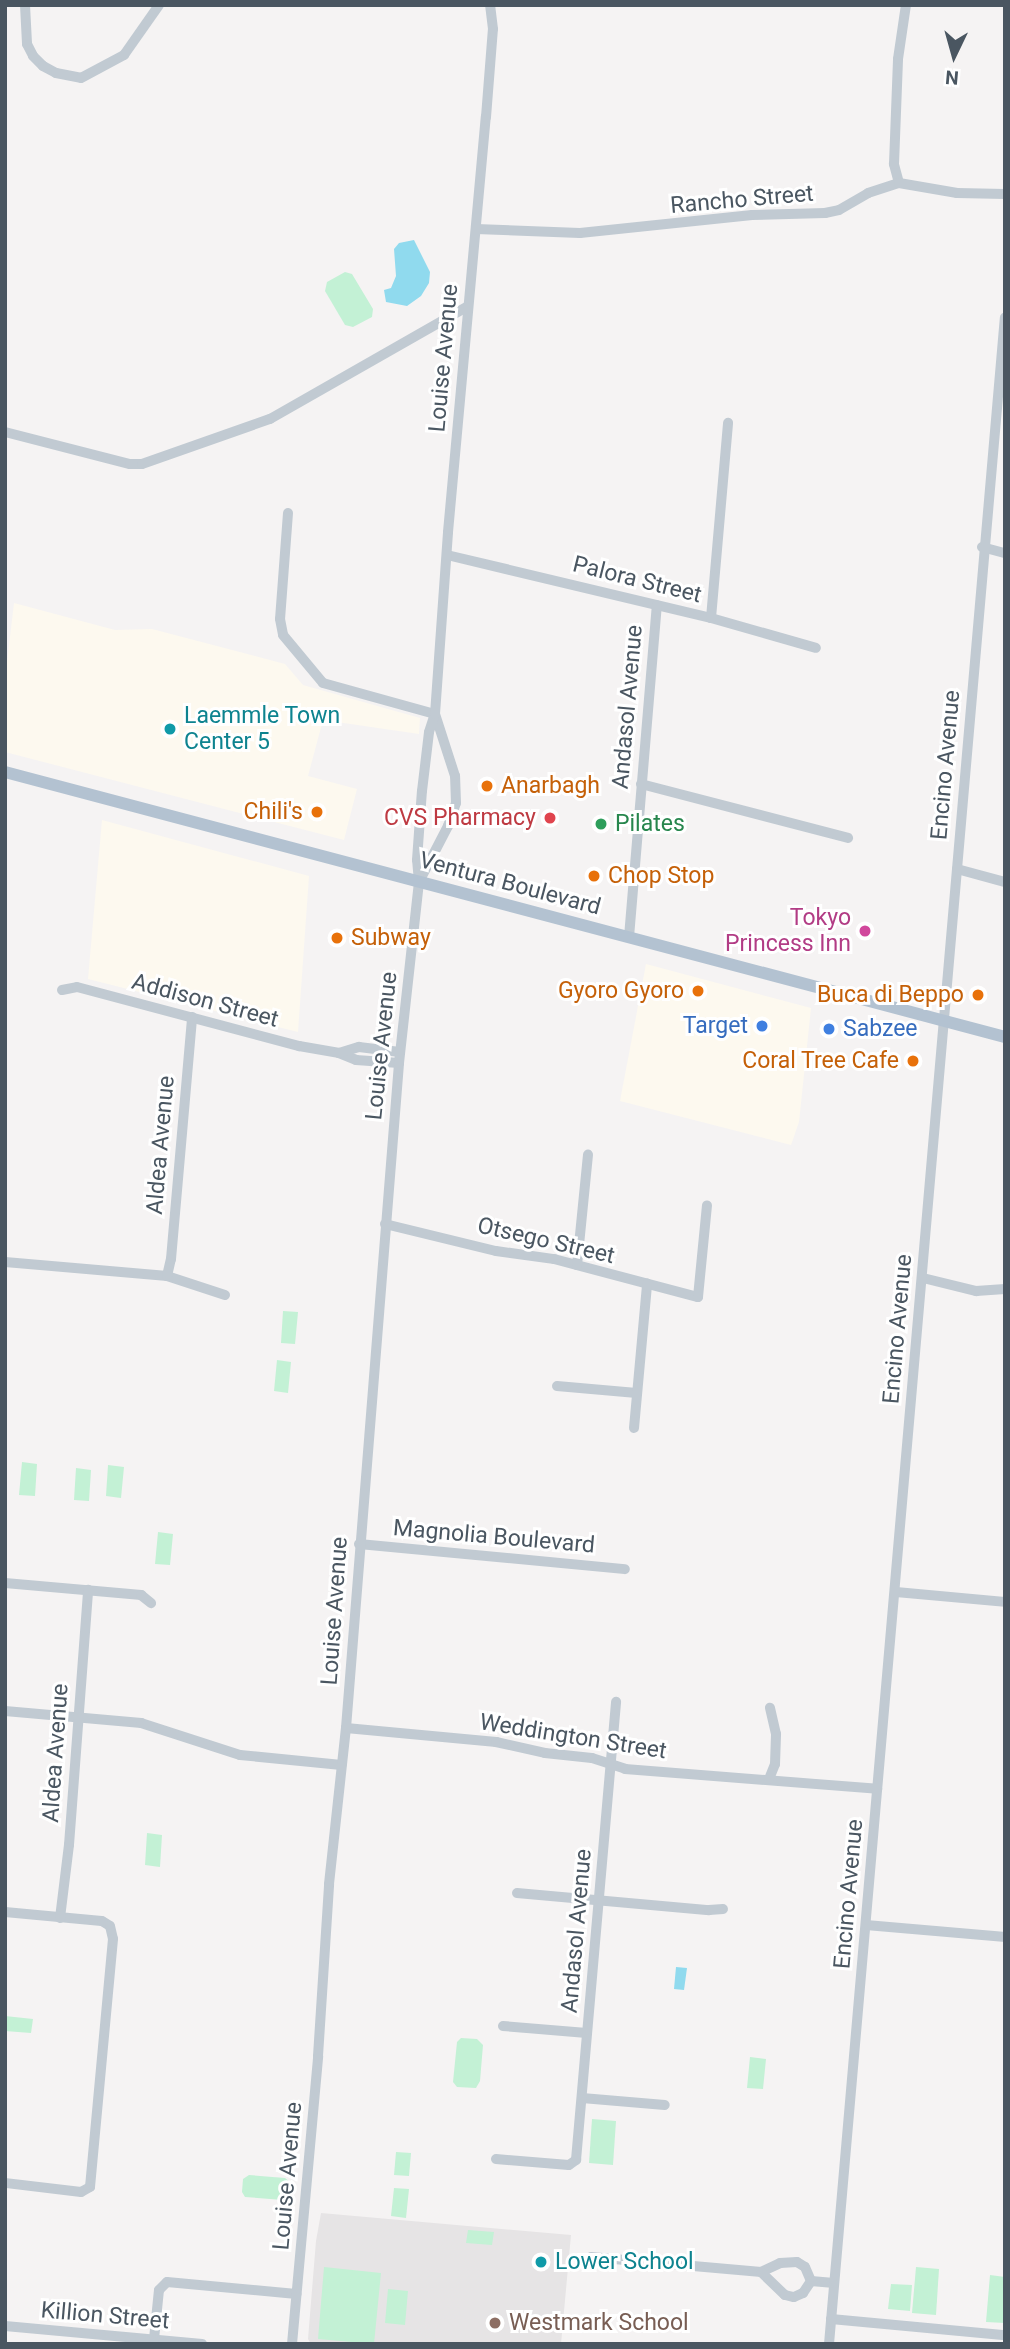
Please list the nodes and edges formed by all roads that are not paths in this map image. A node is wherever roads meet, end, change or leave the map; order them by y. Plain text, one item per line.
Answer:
1 (25, 5) edge
2 (159, 5) edge
3 (490, 5) edge
4 (906, 5) edge
5 (899, 183) junction
6 (1005, 194) edge
7 (476, 229) junction
8 (468, 306) junction
9 (1005, 318) edge
10 (1002, 377) edge
11 (728, 423) dead end
12 (5, 432) edge
13 (288, 513) dead end
14 (982, 547) junction
15 (1005, 553) edge
16 (447, 555) junction
17 (657, 605) junction
18 (712, 618) junction
19 (816, 648) dead end
20 (435, 713) junction
21 (5, 772) edge
22 (641, 784) junction
23 (848, 838) dead end
24 (957, 869) junction
25 (419, 882) junction
26 (1005, 882) edge
27 (629, 937) junction
28 (62, 990) dead end
29 (192, 1017) junction
30 (945, 1021) junction
31 (1005, 1037) edge
32 (400, 1052) junction
33 (339, 1053) junction
34 (399, 1063) junction
35 (588, 1155) dead end
36 (707, 1205) dead end
37 (385, 1224) junction
38 (5, 1262) edge
39 (577, 1265) junction
40 (167, 1276) junction
41 (923, 1278) junction
42 (647, 1284) junction
43 (1005, 1289) edge
44 (225, 1295) dead end
45 (557, 1385) dead end
46 (637, 1393) junction
47 (634, 1428) dead end
48 (359, 1544) junction
49 (625, 1569) dead end
50 (5, 1583) edge
51 (88, 1590) junction
52 (895, 1592) junction
53 (1005, 1602) edge
54 (151, 1603) dead end
55 (616, 1702) dead end
56 (770, 1708) dead end
57 (5, 1711) edge
58 (78, 1718) junction
59 (346, 1728) junction
60 (342, 1765) junction
61 (610, 1766) junction
62 (774, 1779) junction
63 (877, 1789) junction
64 (517, 1893) dead end
65 (599, 1900) junction
66 (723, 1909) dead end
67 (5, 1912) edge
68 (61, 1918) junction
69 (866, 1925) junction
70 (1005, 1937) edge
71 (503, 2026) dead end
72 (587, 2033) junction
73 (582, 2098) junction
74 (665, 2105) dead end
75 (496, 2159) dead end
76 (5, 2183) edge
77 (592, 2256) dead end
78 (761, 2272) junction
79 (811, 2281) junction
80 (834, 2283) junction
81 (296, 2294) junction
82 (831, 2319) junction
83 (5, 2326) edge
84 (1005, 2335) edge
85 (154, 2339) junction
86 (202, 2344) edge
87 (292, 2344) edge
88 (828, 2344) edge

1 - 2 street
3 - 7 street, Louise Avenue
4 - 5 street
5 - 6 street, Rancho Street
5 - 7 street, Rancho Street
7 - 8 street, Louise Avenue
8 - 12 street
8 - 16 street, Louise Avenue
9 - 10 street, Encino Avenue
10 - 14 street, Encino Avenue
11 - 18 street
13 - 20 street
14 - 15 street
14 - 24 street, Encino Avenue
16 - 17 street, Palora Street
16 - 20 street, Louise Avenue
17 - 18 street, Palora Street
17 - 22 street, Andasol Avenue
18 - 19 street, Palora Street
20 - 25 street, Louise Avenue
20 - 25 street, Louise Avenue
21 - 25 main road, Ventura Boulevard
22 - 23 street
22 - 27 street, Andasol Avenue
24 - 26 street
24 - 30 street, Encino Avenue
25 - 27 main road, Ventura Boulevard
25 - 32 street, Louise Avenue
27 - 30 main road, Ventura Boulevard
28 - 29 street, Addison Street
29 - 33 street, Addison Street
29 - 40 street, Aldea Avenue
30 - 31 main road, Ventura Boulevard
30 - 41 street, Encino Avenue
32 - 33 street, Addison Street
32 - 34 street, Louise Avenue
33 - 34 street, Addison Street
34 - 37 street, Louise Avenue
35 - 39 street
36 - 42 street, Otsego Street
37 - 39 street, Otsego Street
37 - 48 street, Louise Avenue
38 - 40 street
39 - 42 street, Otsego Street
40 - 44 street
41 - 43 street
41 - 52 street, Encino Avenue
42 - 46 street
45 - 46 street
46 - 47 street
48 - 49 street, Magnolia Boulevard
48 - 59 street, Louise Avenue
50 - 51 street
51 - 54 street
51 - 58 street, Aldea Avenue
52 - 53 street
52 - 63 street, Encino Avenue
55 - 61 street, Andasol Avenue
56 - 62 street
57 - 58 street
58 - 60 street
58 - 68 street, Aldea Avenue
59 - 60 street, Louise Avenue
59 - 61 street, Weddington Street
60 - 81 street, Louise Avenue
61 - 62 street, Weddington Street
61 - 65 street, Andasol Avenue
62 - 63 street, Weddington Street
63 - 69 street, Encino Avenue
64 - 65 street
65 - 66 street
65 - 72 street, Andasol Avenue
67 - 68 street
68 - 76 street
69 - 70 street
69 - 80 street, Encino Avenue
71 - 72 street
72 - 73 street, Andasol Avenue
73 - 74 street
73 - 75 street, Andasol Avenue
77 - 78 street
78 - 79 street
78 - 79 street
79 - 80 street
80 - 82 street, Encino Avenue
81 - 85 street
81 - 87 street, Louise Avenue
82 - 84 street
82 - 88 street, Encino Avenue
83 - 85 street, Killion Street
85 - 86 street, Killion Street

